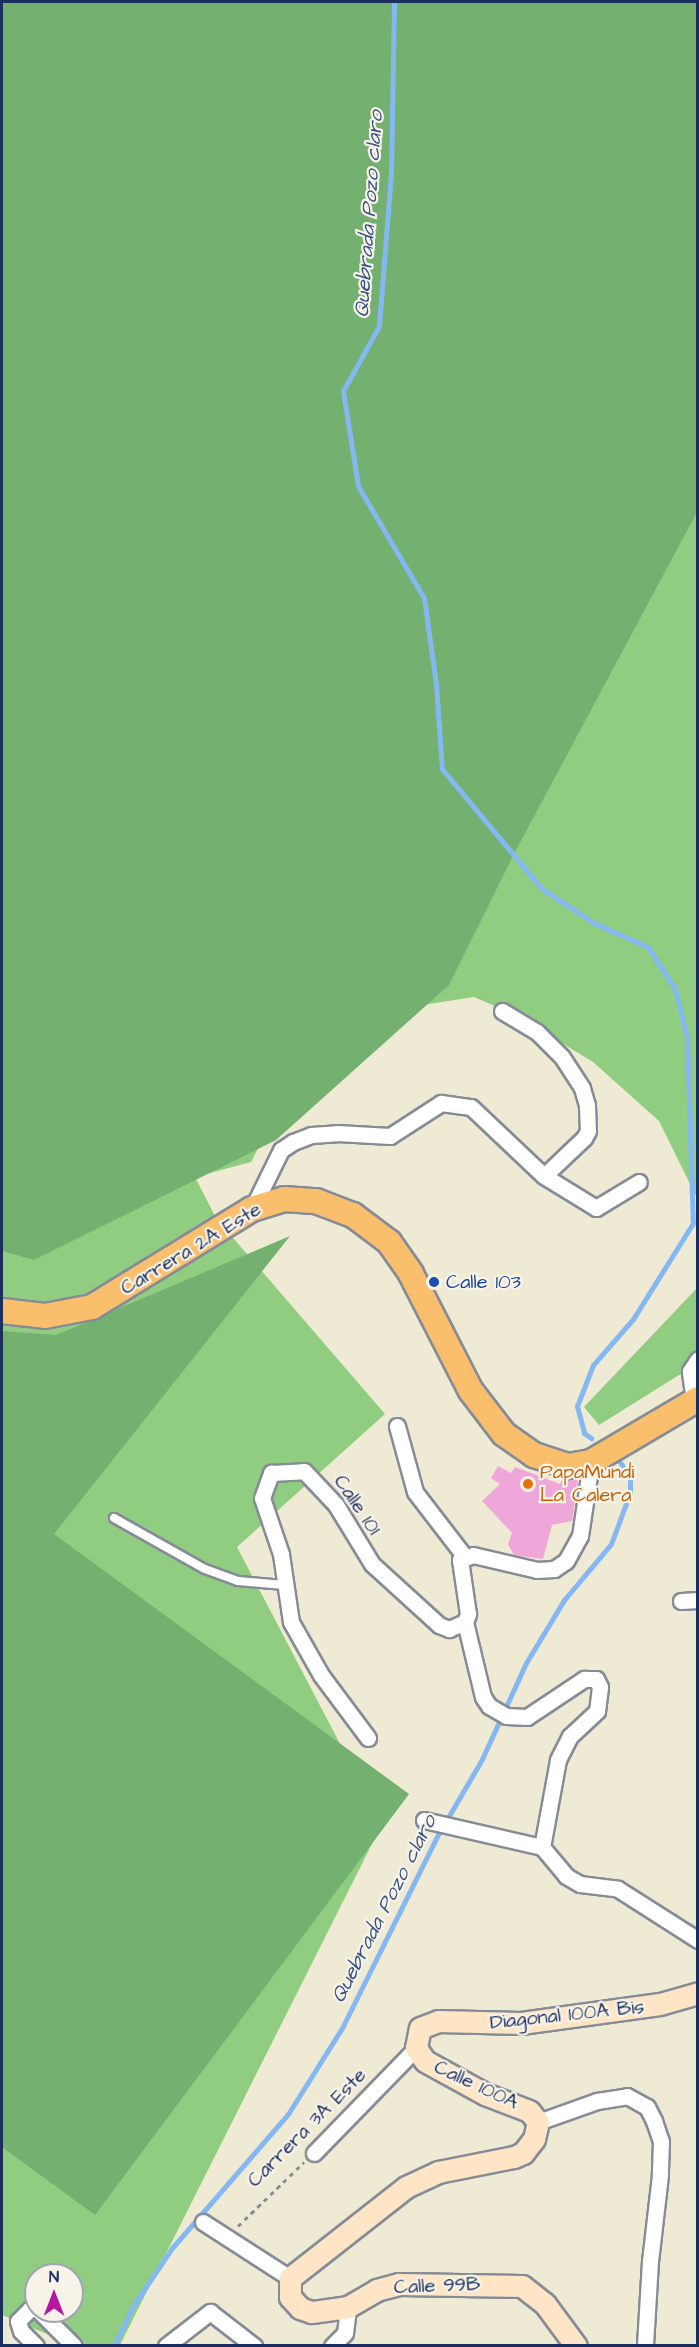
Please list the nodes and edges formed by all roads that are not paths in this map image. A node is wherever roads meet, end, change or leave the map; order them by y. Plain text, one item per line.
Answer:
1 (502, 1011) dead end
2 (544, 1176) junction
3 (639, 1182) dead end
4 (252, 1209) junction
5 (2, 1311) edge
6 (698, 1359) edge
7 (696, 1400) edge
8 (397, 1426) dead end
9 (591, 1462) junction
10 (114, 1518) dead end
11 (465, 1557) junction
12 (284, 1585) junction
13 (698, 1600) edge
14 (681, 1601) dead end
15 (465, 1622) junction
16 (368, 1738) dead end
17 (428, 1821) dead end
18 (543, 1846) junction
19 (698, 1940) edge
20 (698, 1993) edge
21 (416, 2048) junction
22 (538, 2122) junction
23 (314, 2153) road end
24 (203, 2222) dead end
25 (290, 2278) junction
26 (348, 2307) junction
27 (24, 2317) edge
28 (46, 2323) edge
29 (36, 2346) edge
30 (74, 2346) edge
31 (166, 2346) edge
32 (254, 2346) edge
33 (332, 2346) edge
34 (576, 2346) edge
35 (645, 2346) edge

1 - 2 street
2 - 3 street
2 - 4 street
4 - 5 main road, Carrera 2A Este
4 - 9 main road, Carrera 2A Este
6 - 7 street
7 - 9 main road
8 - 11 street
9 - 11 street
10 - 12 lane
11 - 15 street
12 - 15 street, Calle 101
12 - 16 street, Calle 101
13 - 14 street
15 - 18 street
17 - 18 street
18 - 19 street
20 - 21 street, Diagonal 100A Bis
21 - 22 street, Calle 100A
21 - 23 street, Carrera 3A Este
22 - 25 street
22 - 35 street
24 - 25 street
25 - 26 street, Calle 99B
26 - 33 street
26 - 34 street, Calle 99B
27 - 29 street
28 - 30 street
31 - 32 street

